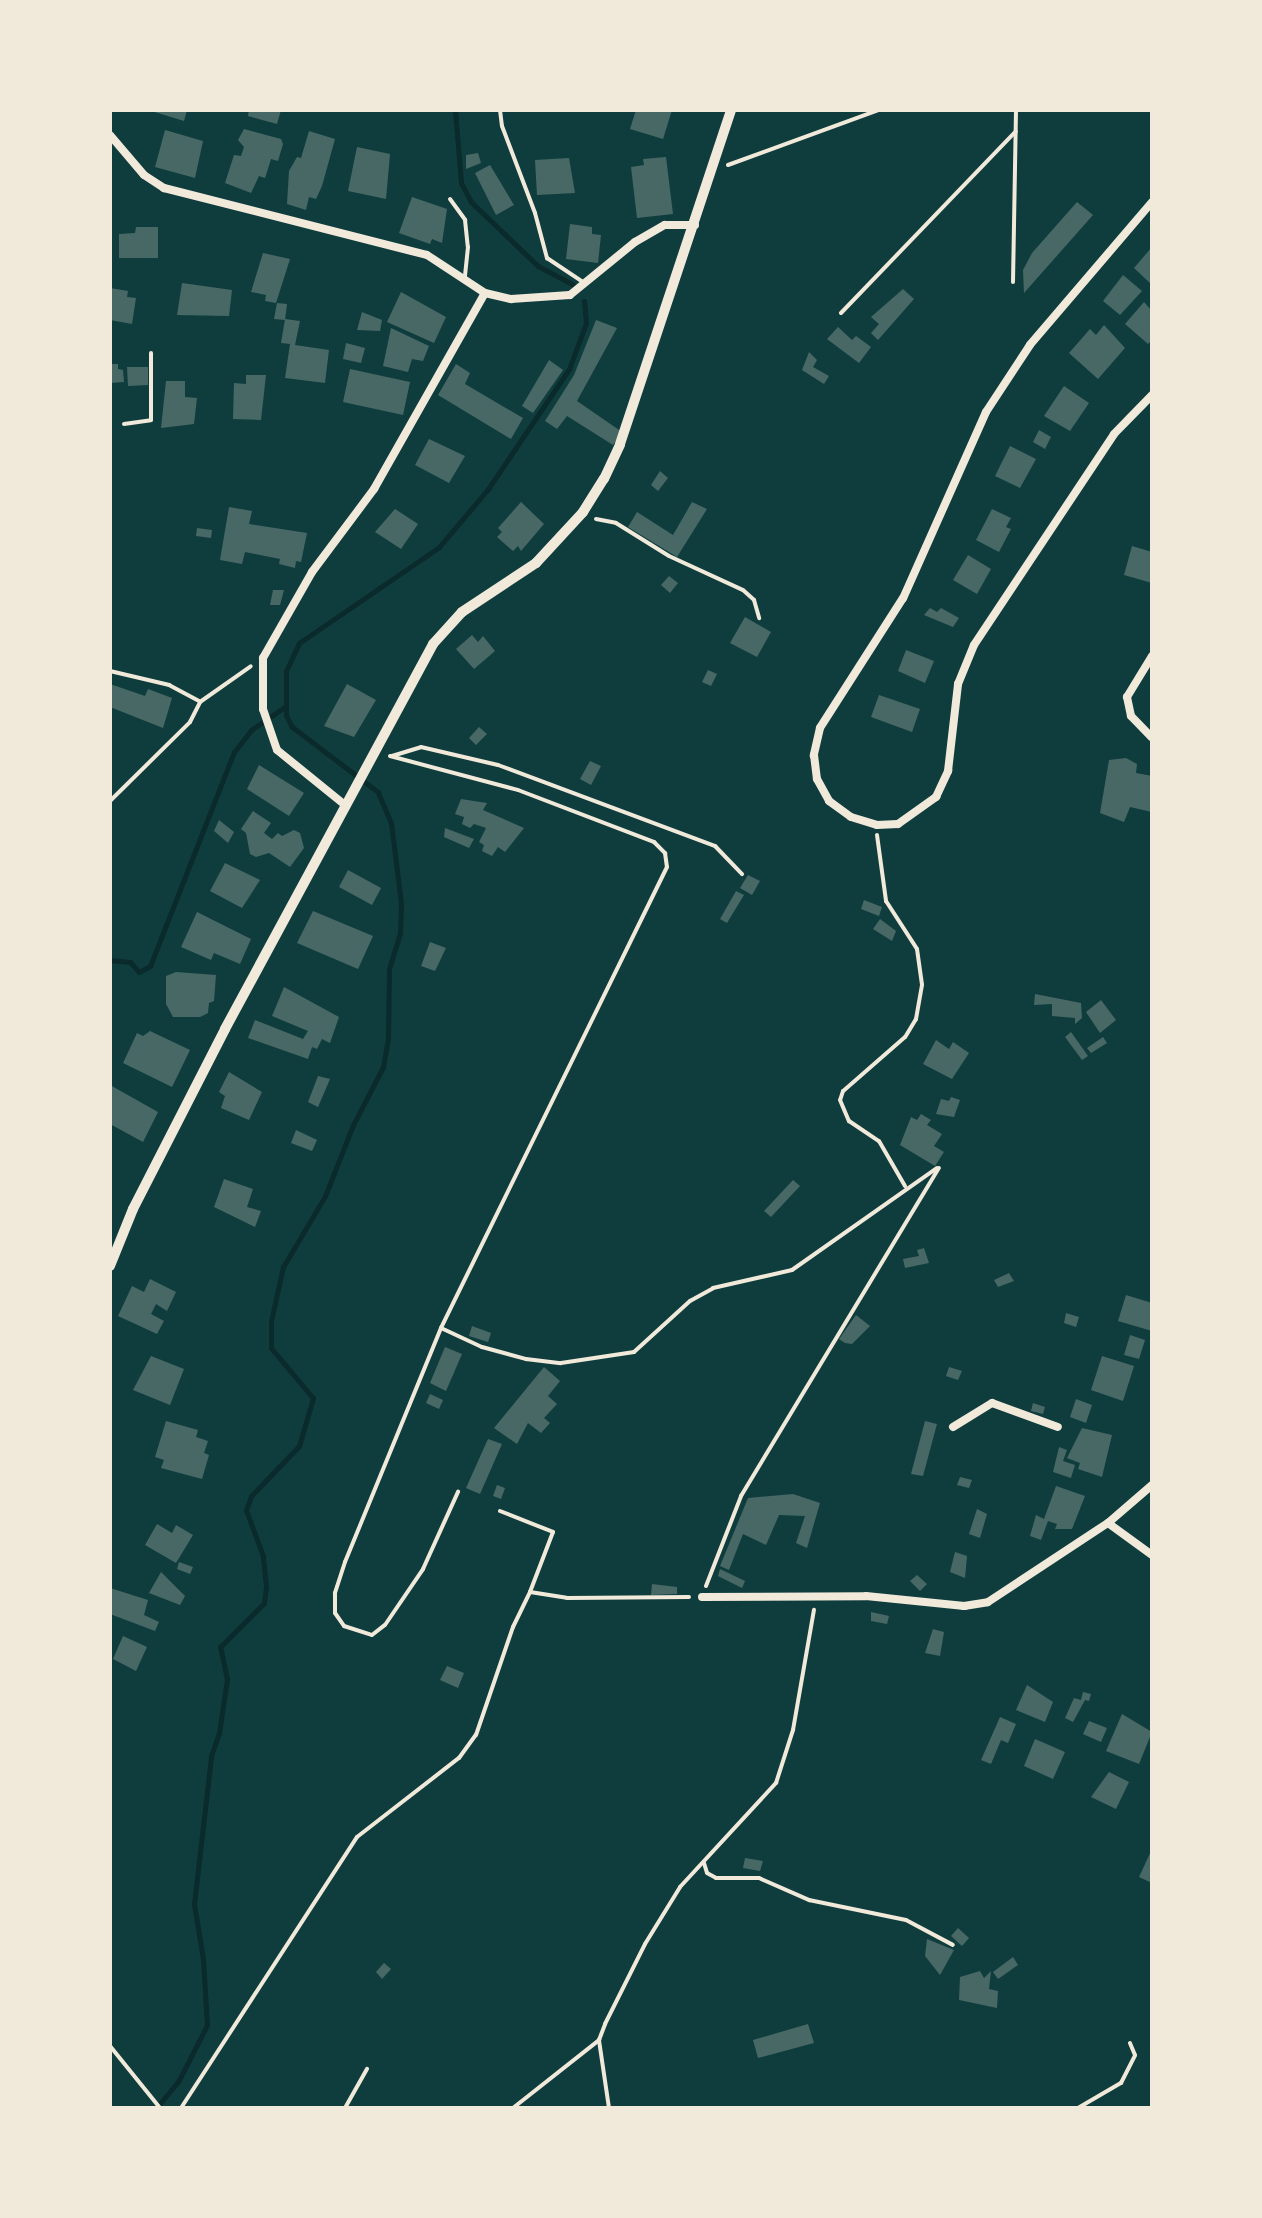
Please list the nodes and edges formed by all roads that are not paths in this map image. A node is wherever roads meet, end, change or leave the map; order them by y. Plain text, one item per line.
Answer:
1 (500, 110) edge
2 (732, 110) edge
3 (110, 135) edge
4 (450, 198) dead end
5 (1152, 202) edge
6 (695, 225) junction
7 (465, 278) junction
8 (587, 285) junction
9 (485, 293) junction
10 (1152, 395) edge
11 (1152, 656) edge
12 (1152, 738) edge
13 (345, 805) junction
14 (110, 1266) edge
15 (953, 1427) dead end
16 (1058, 1428) dead end
17 (1152, 1485) edge
18 (1108, 1523) junction
19 (1152, 1555) edge
20 (702, 1597) road end

1 - 8 lane
2 - 6 street
3 - 7 street
4 - 7 lane
5 - 10 street
6 - 8 street
6 - 13 street
7 - 9 street
8 - 9 street
9 - 13 street
11 - 12 street
13 - 14 street
15 - 16 street
17 - 18 street
18 - 19 street
18 - 20 street

